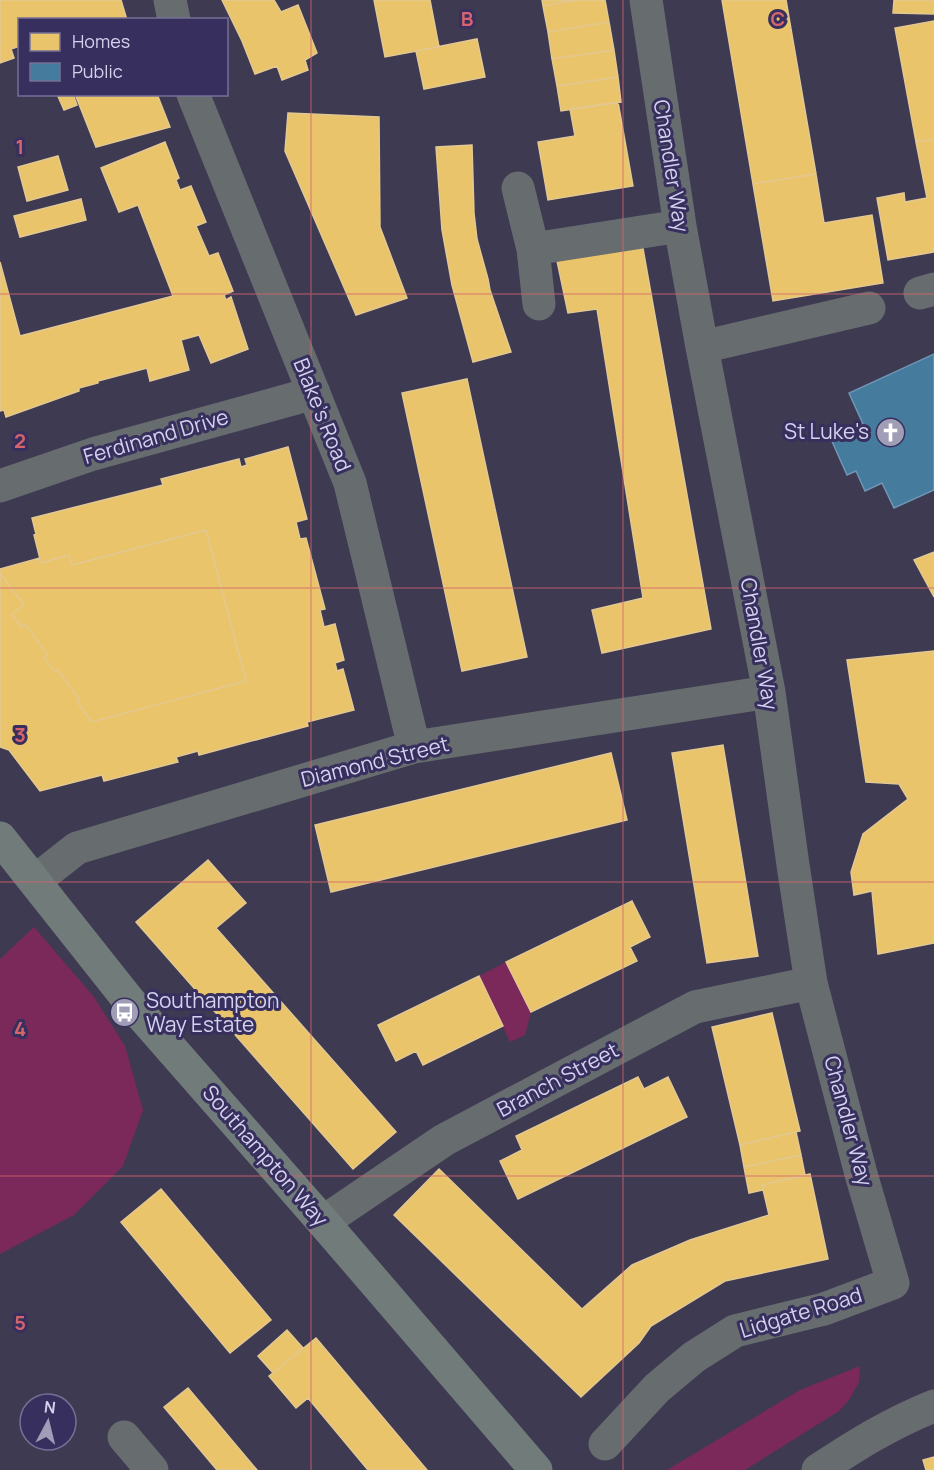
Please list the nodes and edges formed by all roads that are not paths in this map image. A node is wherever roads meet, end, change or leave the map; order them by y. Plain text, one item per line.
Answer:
1 (170, 0) edge
2 (646, 0) edge
3 (174, 18) edge
4 (193, 96) edge
5 (518, 188) dead end
6 (680, 226) junction
7 (533, 249) junction
8 (539, 304) dead end
9 (869, 308) dead end
10 (702, 347) junction
11 (314, 393) junction
12 (0, 486) edge
13 (769, 692) junction
14 (414, 747) junction
15 (0, 838) edge
16 (35, 881) junction
17 (812, 983) junction
18 (323, 1222) junction
19 (893, 1283) joint
20 (934, 1406) edge
21 (124, 1437) dead end
22 (605, 1444) dead end
23 (152, 1470) edge
24 (536, 1470) edge
25 (818, 1470) edge

1 - 3 street
2 - 6 street, Chandler Way
4 - 11 street, Blake's Road
5 - 7 street
6 - 7 street
6 - 10 street, Chandler Way
7 - 8 street
9 - 10 street
10 - 13 street, Chandler Way
11 - 12 street, Ferdinand Drive
11 - 14 street, Blake's Road
13 - 14 street, Diamond Street
13 - 17 street, Chandler Way
14 - 16 street, Diamond Street
15 - 16 main road, Southampton Way
16 - 18 main road, Southampton Way
17 - 18 street, Branch Street
17 - 19 street, Chandler Way
18 - 24 main road, Southampton Way
19 - 22 street, Lidgate Road
20 - 25 street
21 - 23 street

